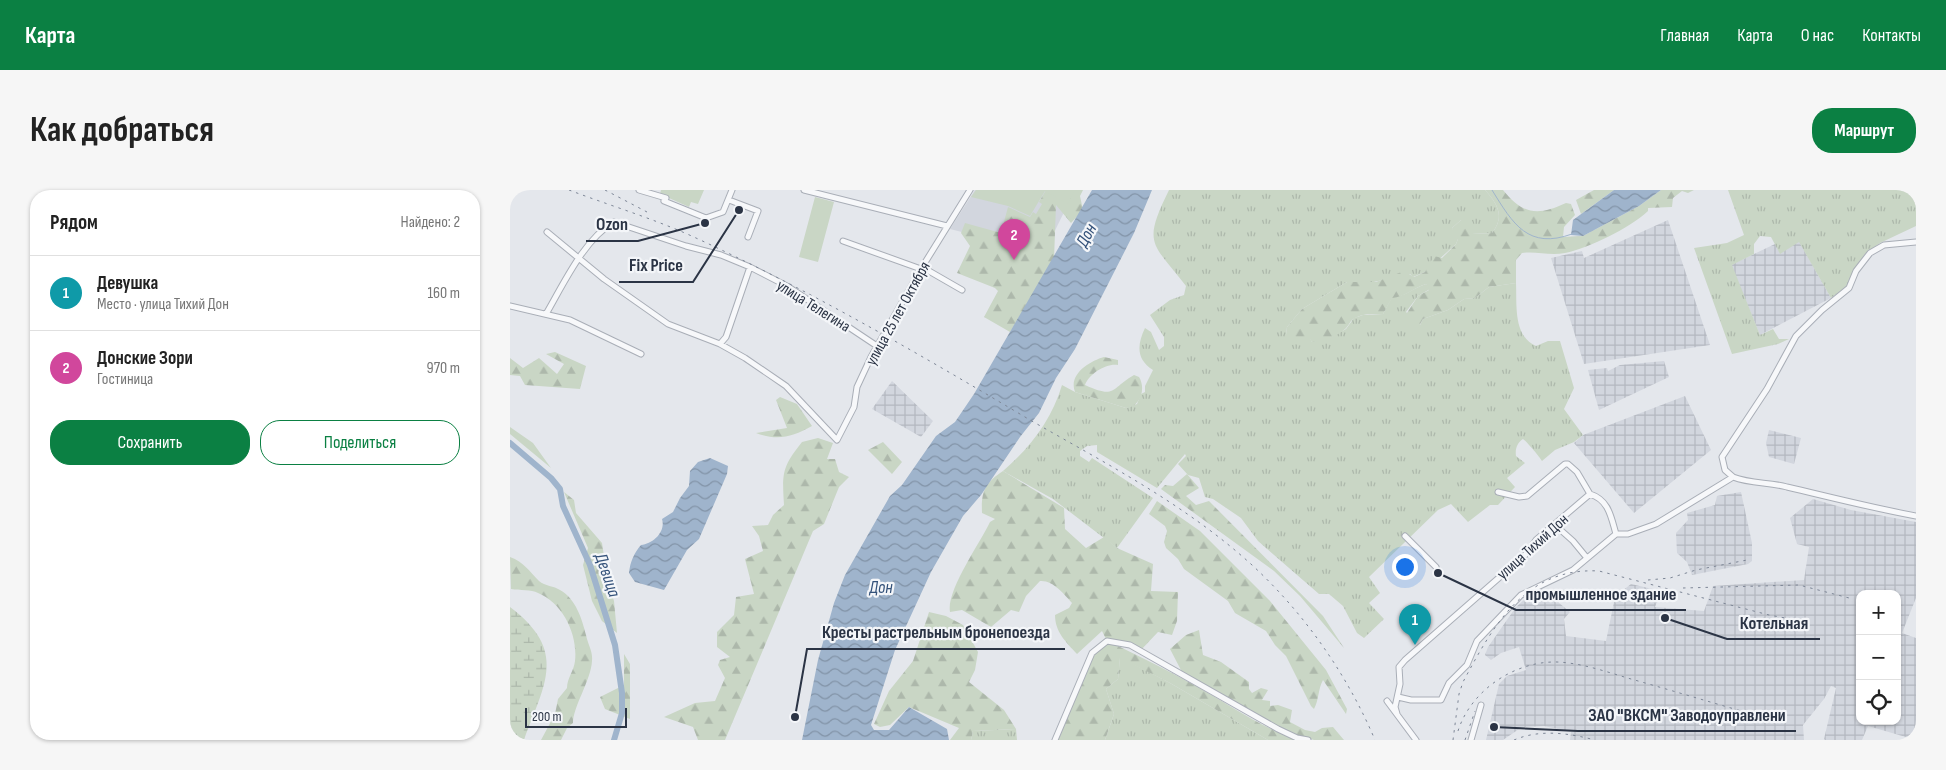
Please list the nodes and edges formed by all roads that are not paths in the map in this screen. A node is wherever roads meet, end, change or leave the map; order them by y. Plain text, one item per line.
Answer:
1 (639, 190) edge
2 (732, 190) edge
3 (804, 190) edge
4 (970, 190) edge
5 (729, 200) junction
6 (946, 226) junction
7 (546, 232) dead end
8 (748, 237) dead end
9 (843, 240) dead end
10 (1916, 242) edge
11 (578, 259) junction
12 (750, 267) junction
13 (921, 268) junction
14 (962, 290) dead end
15 (510, 306) edge
16 (546, 314) junction
17 (720, 344) junction
18 (877, 346) junction
19 (641, 354) dead end
20 (1733, 477) junction
21 (1498, 492) dead end
22 (1590, 494) junction
23 (1916, 516) edge
24 (1555, 525) junction
25 (1616, 534) junction
26 (1405, 536) dead end
27 (1587, 558) junction
28 (1436, 567) dead end
29 (1398, 697) junction
30 (1387, 701) dead end
31 (1481, 705) dead end
32 (1397, 714) junction
33 (1054, 740) edge
34 (1308, 740) edge
35 (1416, 740) edge
36 (1471, 740) edge

1 - 5 street
2 - 5 street
3 - 6 street
4 - 6 street, улица 25 лет Октября
5 - 8 street
6 - 13 street, улица 25 лет Октября
7 - 11 street
9 - 13 street
10 - 20 street
11 - 12 street, улица Телегина
11 - 16 street
11 - 17 street
12 - 17 street
12 - 18 street, улица Телегина
13 - 14 street
13 - 18 street, улица 25 лет Октября
15 - 16 street
16 - 19 street
17 - 18 street, улица 25 лет Октября
20 - 23 street
20 - 25 street
21 - 22 street
22 - 24 street, улица Тихий Дон
22 - 25 street
24 - 27 street
24 - 29 street, улица Тихий Дон
25 - 27 street
26 - 28 street
27 - 29 street
29 - 32 street, улица Тихий Дон
30 - 32 street
31 - 36 street
32 - 35 street
33 - 34 street

